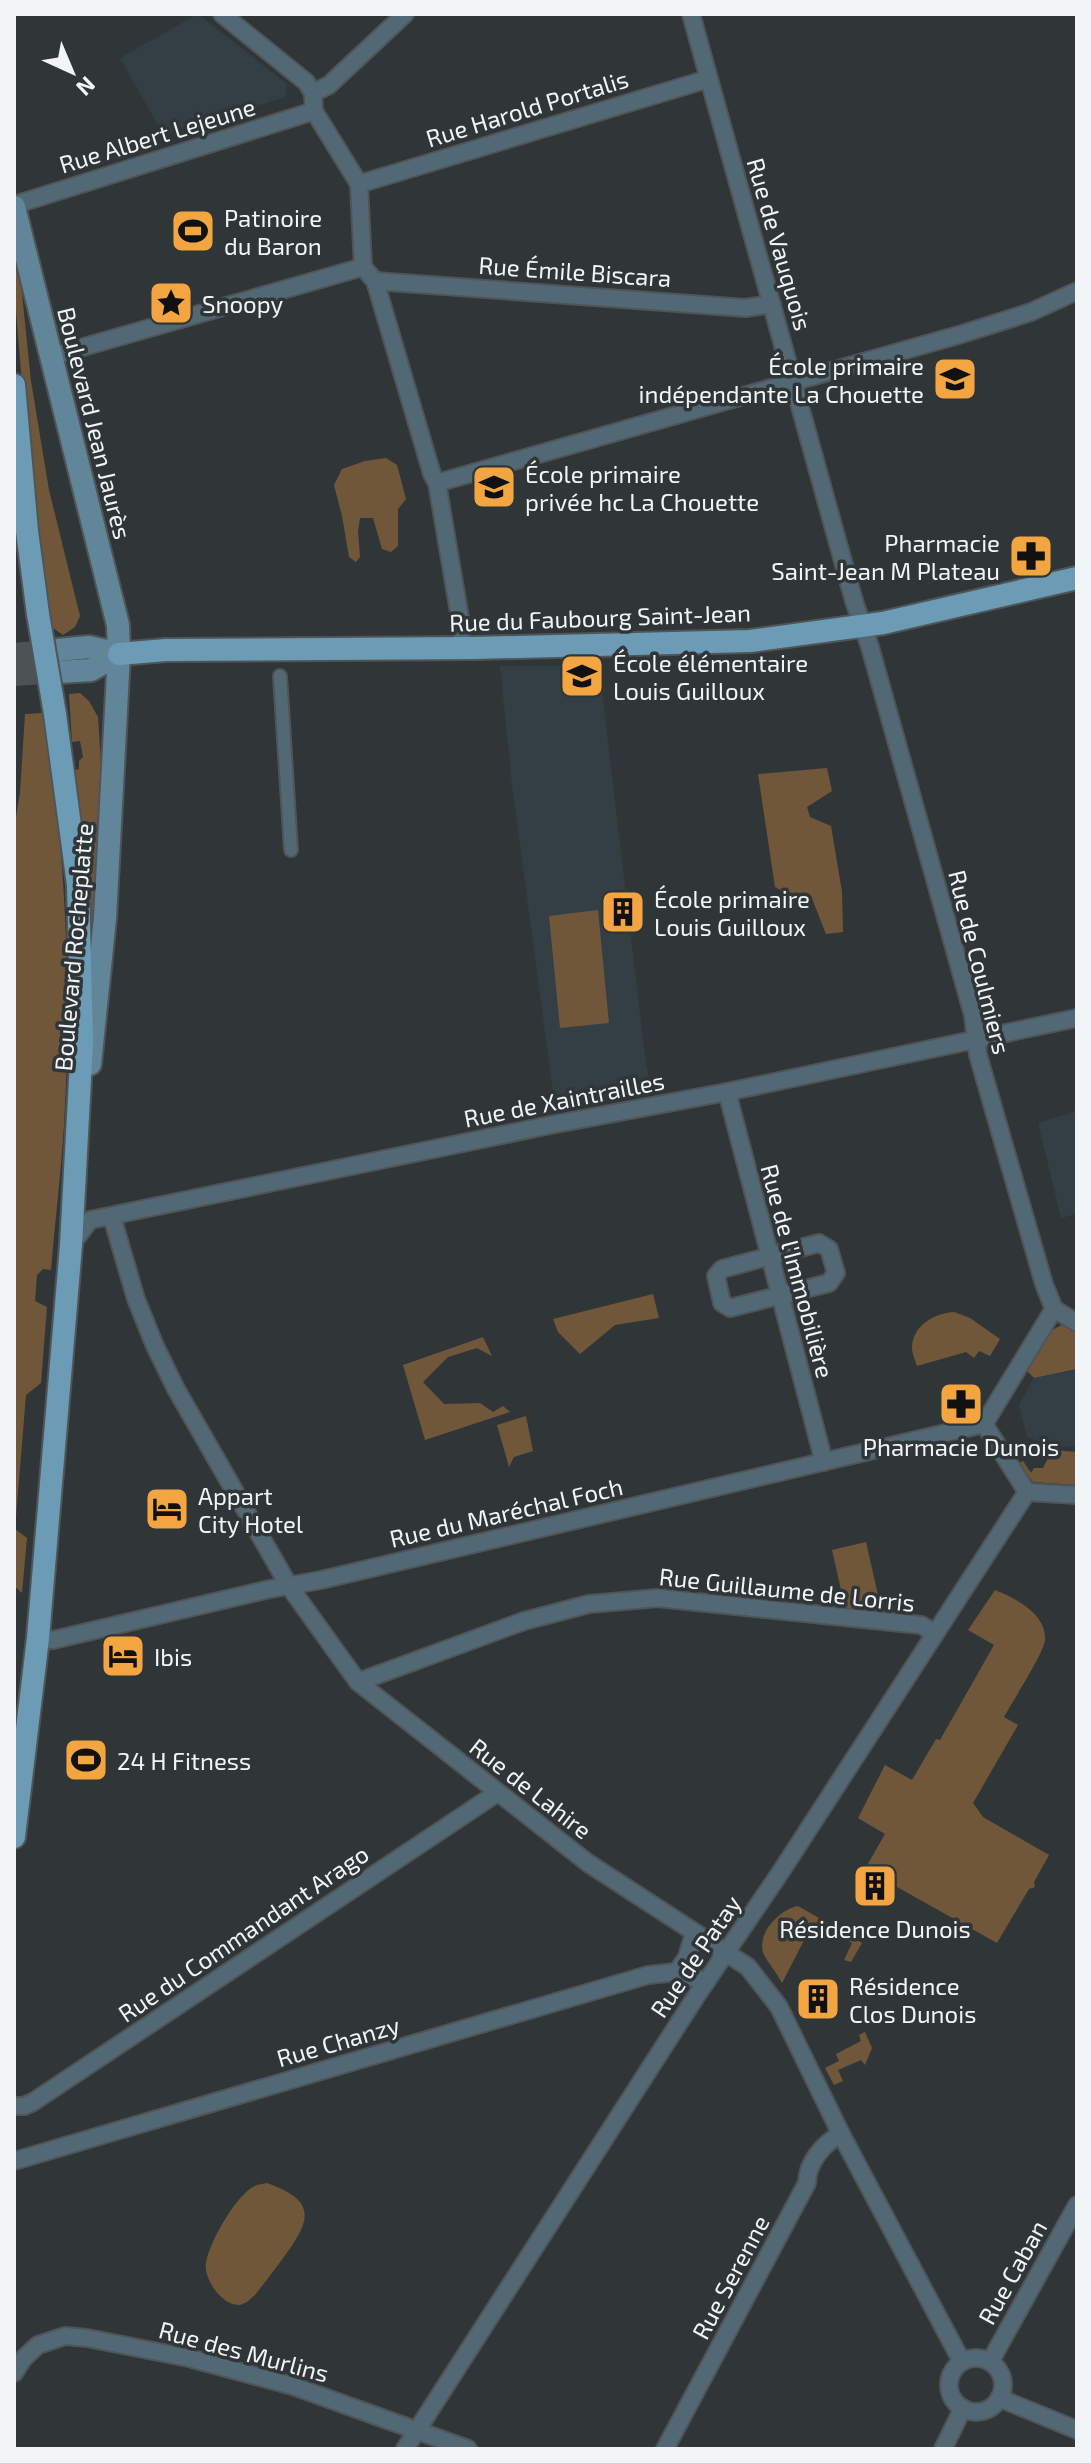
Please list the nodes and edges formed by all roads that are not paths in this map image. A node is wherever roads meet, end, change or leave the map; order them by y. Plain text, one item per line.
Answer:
1 (222, 14) edge
2 (405, 14) edge
3 (691, 14) edge
4 (708, 79) junction
5 (313, 93) junction
6 (314, 111) junction
7 (359, 184) junction
8 (14, 206) edge
9 (363, 267) junction
10 (375, 281) junction
11 (1077, 291) edge
12 (772, 304) junction
13 (52, 356) junction
14 (794, 380) junction
15 (14, 385) edge
16 (14, 474) edge
17 (437, 483) junction
18 (27, 531) junction
19 (1077, 578) edge
20 (861, 627) junction
21 (462, 648) junction
22 (119, 654) junction
23 (59, 661) tunnel mouth
24 (280, 673) dead end
25 (291, 850) dead end
26 (1077, 1018) edge
27 (977, 1039) junction
28 (727, 1092) junction
29 (112, 1217) junction
30 (71, 1245) junction
31 (769, 1256) junction
32 (779, 1297) junction
33 (1054, 1309) junction
34 (1077, 1323) edge
35 (984, 1424) junction
36 (824, 1462) junction
37 (1027, 1492) junction
38 (1077, 1495) edge
39 (289, 1586) junction
40 (935, 1633) junction
41 (38, 1638) junction
42 (358, 1682) junction
43 (497, 1793) junction
44 (14, 1837) edge
45 (694, 1934) junction
46 (727, 1952) junction
47 (677, 1972) junction
48 (706, 1982) junction
49 (14, 2106) edge
50 (841, 2134) junction
51 (14, 2161) edge
52 (1077, 2205) edge
53 (1072, 2224) edge
54 (962, 2362) junction
55 (990, 2362) junction
56 (14, 2373) edge
57 (999, 2398) junction
58 (963, 2408) junction
59 (1077, 2430) edge
60 (418, 2431) junction
61 (405, 2449) edge
62 (468, 2449) edge
63 (665, 2449) edge
64 (943, 2449) edge

1 - 5 street
2 - 5 street
3 - 4 street, Rue de Vauquois
4 - 7 street, Rue Harold Portalis
4 - 12 street, Rue de Vauquois
5 - 6 street
6 - 7 street
6 - 8 street, Rue Albert Lejeune
7 - 9 street
8 - 13 main road, Boulevard Jean Jaurès
9 - 10 street
9 - 13 street
10 - 12 street, Rue Émile Biscara
10 - 17 street
11 - 14 street
12 - 14 street, Rue de Vauquois
13 - 22 main road, Boulevard Jean Jaurès
14 - 17 street
14 - 20 street, Rue de Vauquois
15 - 18 main road
16 - 18 main road
17 - 21 street
18 - 30 main road, Boulevard Rocheplatte, bridge
19 - 20 main road, Rue du Faubourg Saint-Jean
20 - 21 main road, Rue du Faubourg Saint-Jean
20 - 27 street, Rue de Coulmiers
21 - 22 main road, Rue du Faubourg Saint-Jean
22 - 23 main road, Rue du Faubourg Saint-Jean
22 - 30 main road, Boulevard Rocheplatte
24 - 25 street
26 - 27 street, Rue de Xaintrailles
27 - 28 street, Rue de Xaintrailles
27 - 33 street, Rue de Coulmiers
28 - 29 street, Rue de Xaintrailles
28 - 31 street, Rue de l'Immobilière
29 - 30 street, Rue de Xaintrailles
29 - 39 street, Rue de Lahire
30 - 41 main road, Boulevard Rocheplatte
31 - 32 street, Rue de l'Immobilière
31 - 32 street
31 - 32 street
32 - 36 street, Rue de l'Immobilière
33 - 34 street
33 - 35 street
35 - 36 street, Rue du Maréchal Foch
35 - 37 street
36 - 39 street, Rue du Maréchal Foch
37 - 38 street
37 - 40 street, Rue de Patay
39 - 41 street, Rue du Maréchal Foch
39 - 42 street, Rue de Lahire
40 - 42 street, Rue Guillaume de Lorris
40 - 46 street, Rue de Patay
41 - 44 main road, Boulevard Rocheplatte
42 - 43 street, Rue de Lahire
43 - 45 street, Rue de Lahire
43 - 49 street, Rue du Commandant Arago
45 - 46 street, Rue de Lahire
45 - 47 street
46 - 48 street, Rue de Patay
46 - 50 street, Rue de Lahire
47 - 48 street, Rue Chanzy
47 - 51 street, Rue Chanzy
48 - 60 street, Rue de Patay
50 - 54 street, Rue de Lahire
50 - 63 street, Rue Serenne
52 - 53 street, Rue Caban
53 - 55 street, Rue Caban
54 - 55 street, Rue Caban
54 - 58 street
55 - 57 street, Rue Caban
56 - 60 street, Rue des Murlins
57 - 58 street
57 - 59 street
58 - 64 street
60 - 61 street, Rue de Patay
60 - 62 street, Rue des Murlins

